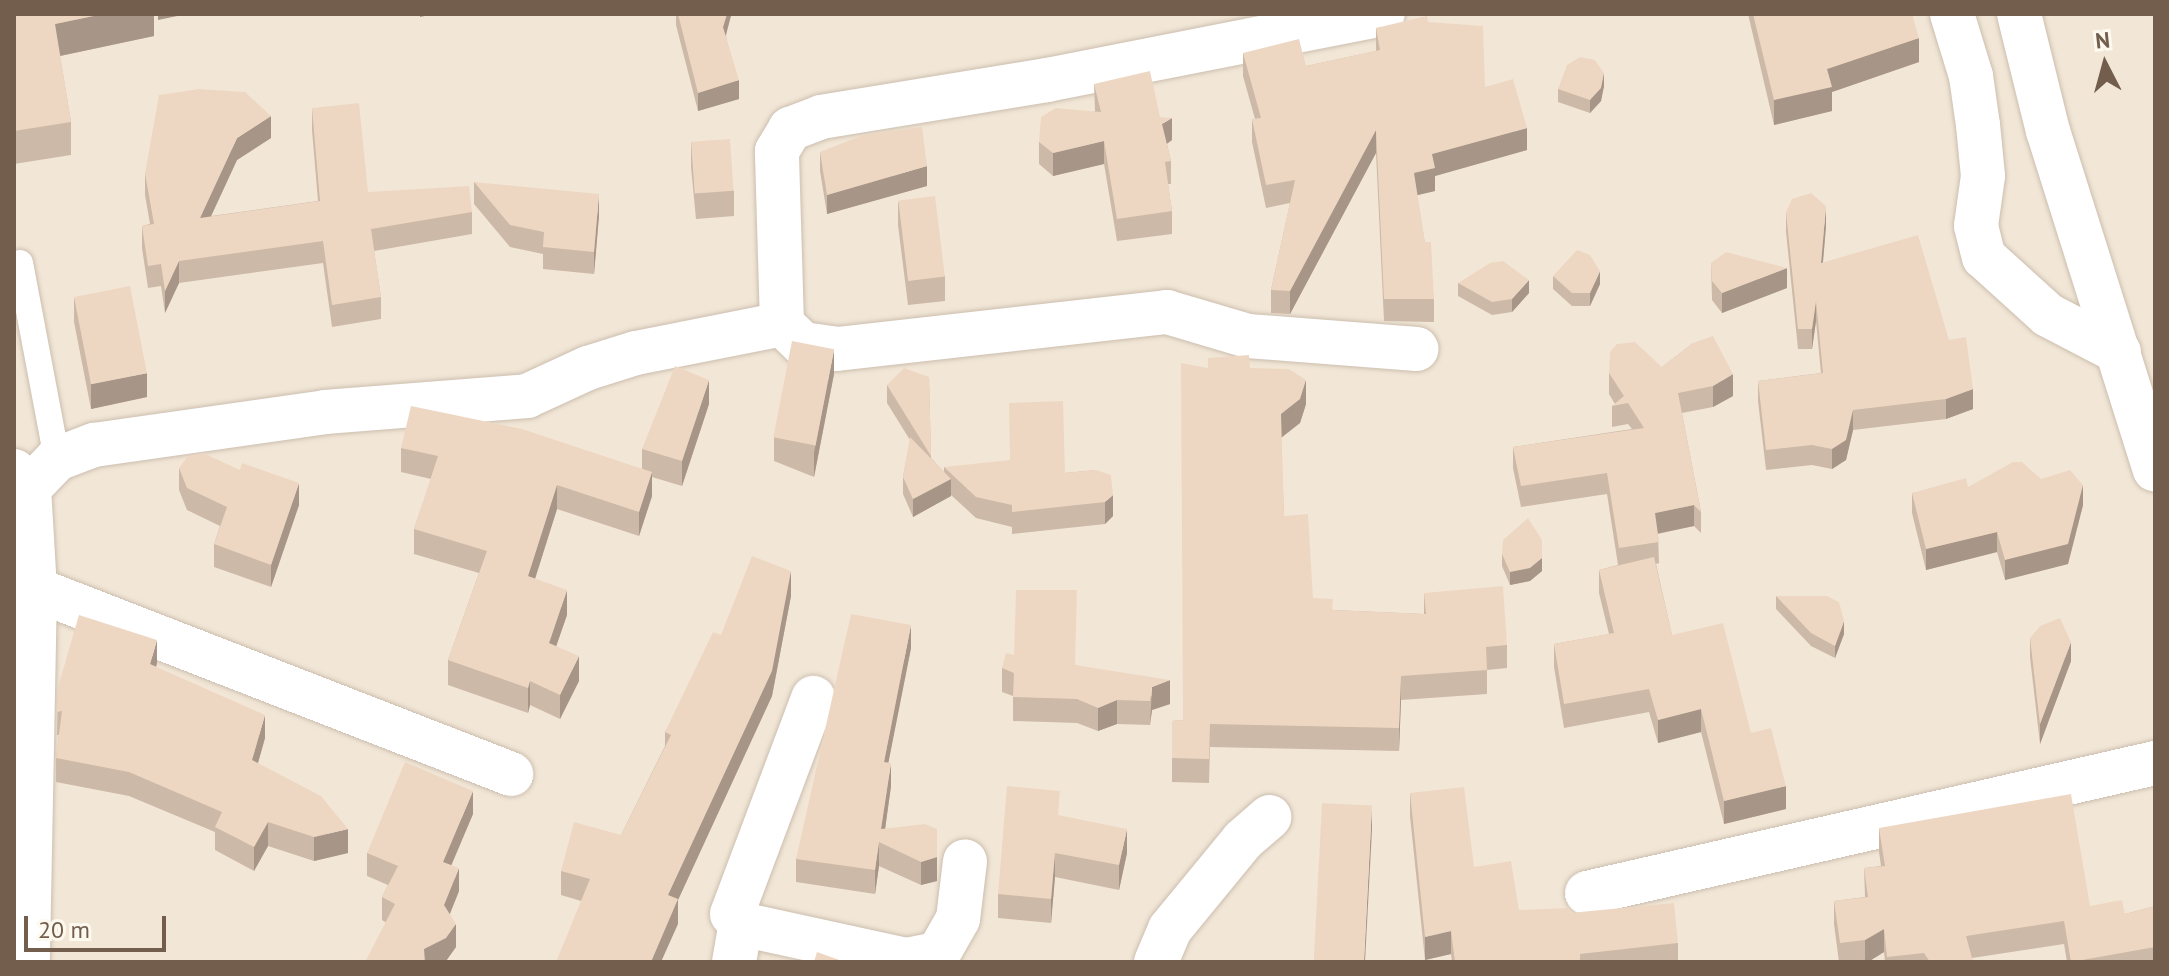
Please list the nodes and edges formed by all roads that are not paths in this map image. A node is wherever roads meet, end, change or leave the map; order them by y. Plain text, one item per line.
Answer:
1 (1383, 14) edge
2 (1952, 14) edge
3 (2019, 14) edge
4 (20, 263) dead end
5 (782, 324) junction
6 (1417, 349) dead end
7 (2119, 352) junction
8 (2155, 470) edge
9 (34, 473) edge
10 (35, 589) junction
11 (813, 698) dead end
12 (2155, 763) edge
13 (511, 774) dead end
14 (1269, 817) dead end
15 (965, 861) dead end
16 (1587, 893) dead end
17 (21, 901) edge
18 (738, 943) edge
19 (28, 962) edge
20 (1156, 962) edge

1 - 5 street
2 - 7 street
3 - 7 street
4 - 9 lane
5 - 6 street
5 - 9 street
7 - 8 street
9 - 10 street
10 - 13 street
10 - 17 street
11 - 18 street
12 - 16 street
14 - 20 street
15 - 18 street
17 - 19 street

